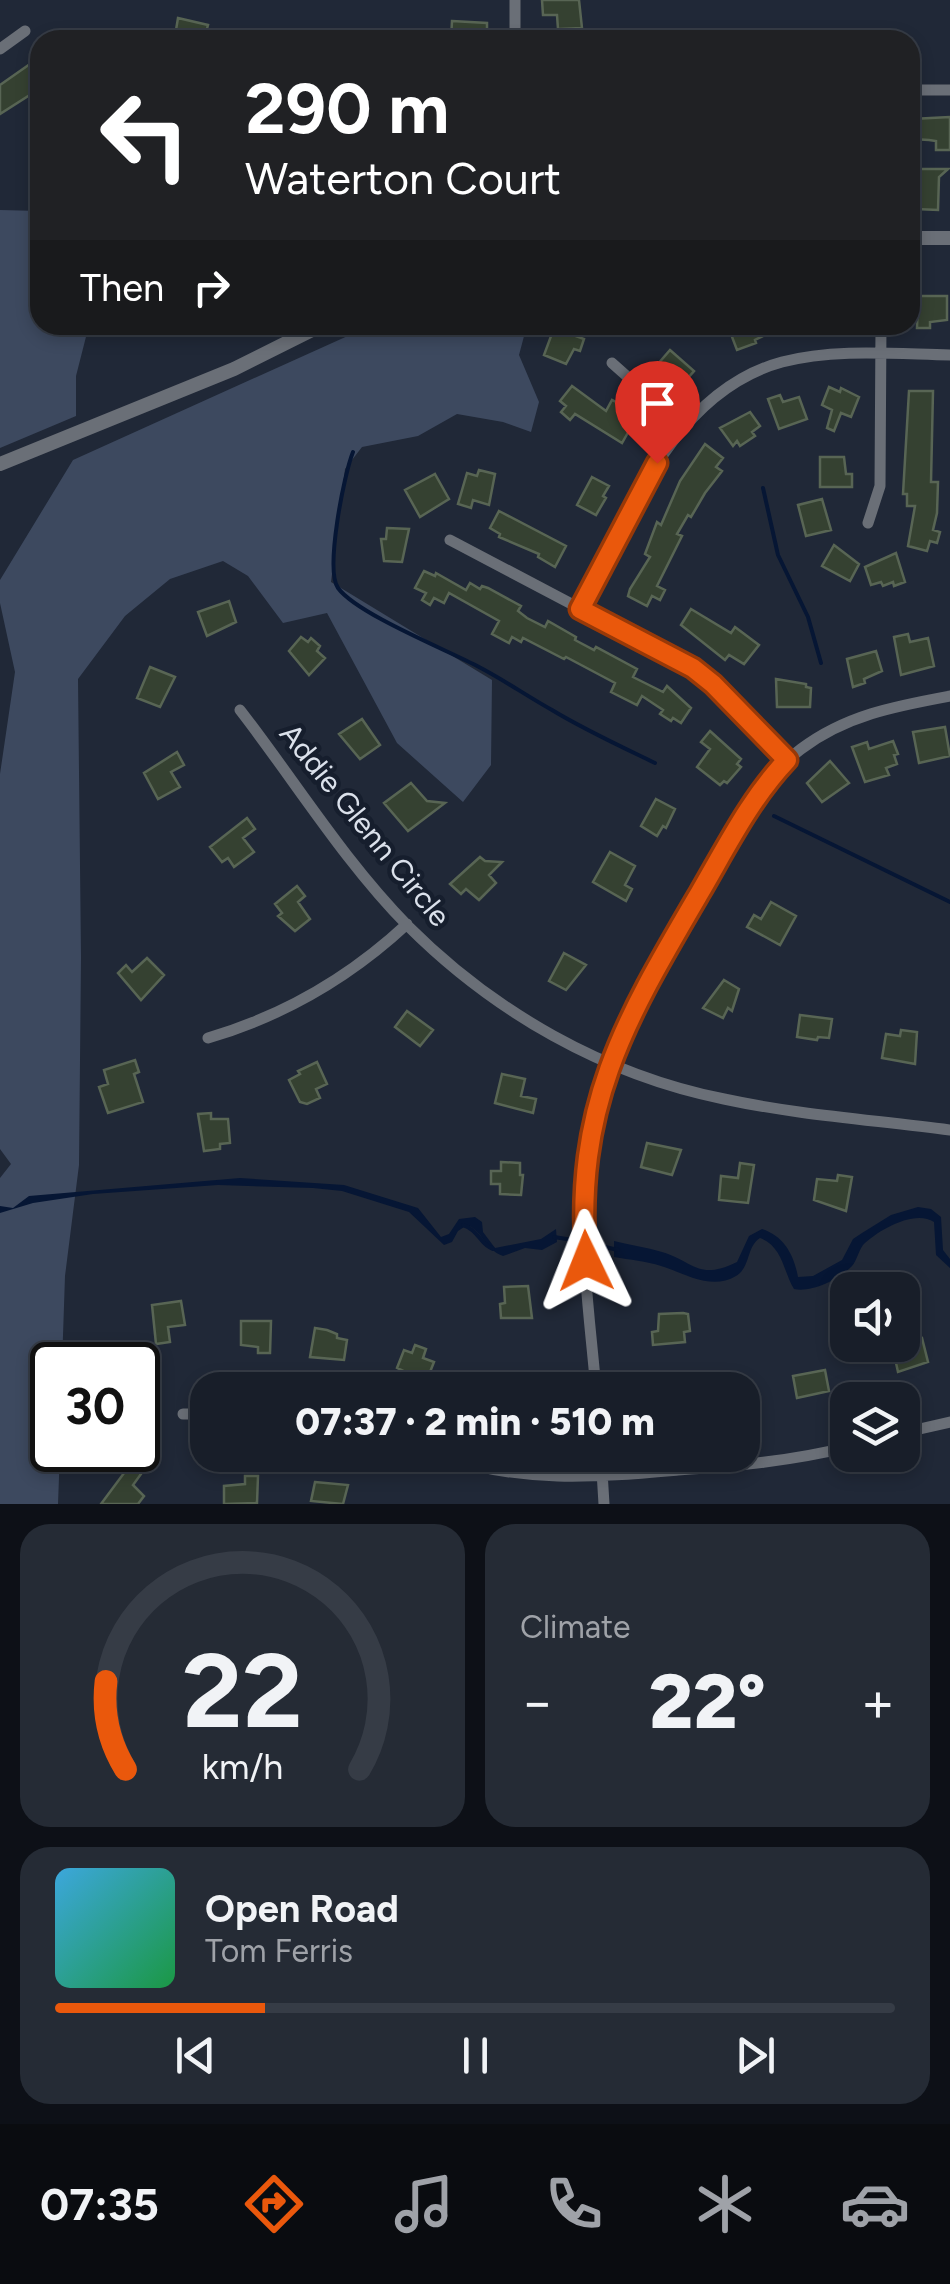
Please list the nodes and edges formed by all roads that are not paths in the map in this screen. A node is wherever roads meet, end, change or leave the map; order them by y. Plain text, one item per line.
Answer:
1 (516, 0) edge
2 (515, 30) edge
3 (25, 31) dead end
4 (0, 48) edge
5 (920, 90) edge
6 (950, 90) edge
7 (920, 238) edge
8 (950, 238) edge
9 (302, 335) edge
10 (881, 335) edge
11 (881, 354) junction
12 (950, 355) edge
13 (612, 363) dead end
14 (685, 428) junction
15 (0, 464) edge
16 (868, 522) dead end
17 (450, 540) dead end
18 (580, 609) junction
19 (950, 696) edge
20 (240, 710) dead end
21 (787, 760) junction
22 (407, 924) junction
23 (208, 1038) dead end
24 (609, 1062) junction
25 (950, 1130) edge
26 (595, 1372) edge
27 (182, 1414) dead end
28 (190, 1414) edge
29 (950, 1422) edge
30 (920, 1429) edge
31 (830, 1451) edge
32 (499, 1472) edge
33 (602, 1472) edge
34 (602, 1476) junction
35 (604, 1504) edge

1 - 2 street
3 - 4 street
5 - 6 street
7 - 8 street
9 - 15 street
10 - 11 street
11 - 12 street
11 - 14 street
11 - 16 street
13 - 14 street
14 - 18 street
17 - 18 street
18 - 21 street
19 - 21 street
20 - 22 street, Addie Glenn Circle
21 - 24 street
22 - 23 street
22 - 24 street, Addie Glenn Circle
24 - 25 street, Addie Glenn Circle
24 - 26 street
27 - 28 street
29 - 30 street
31 - 34 street
32 - 34 street
33 - 34 street
34 - 35 street

